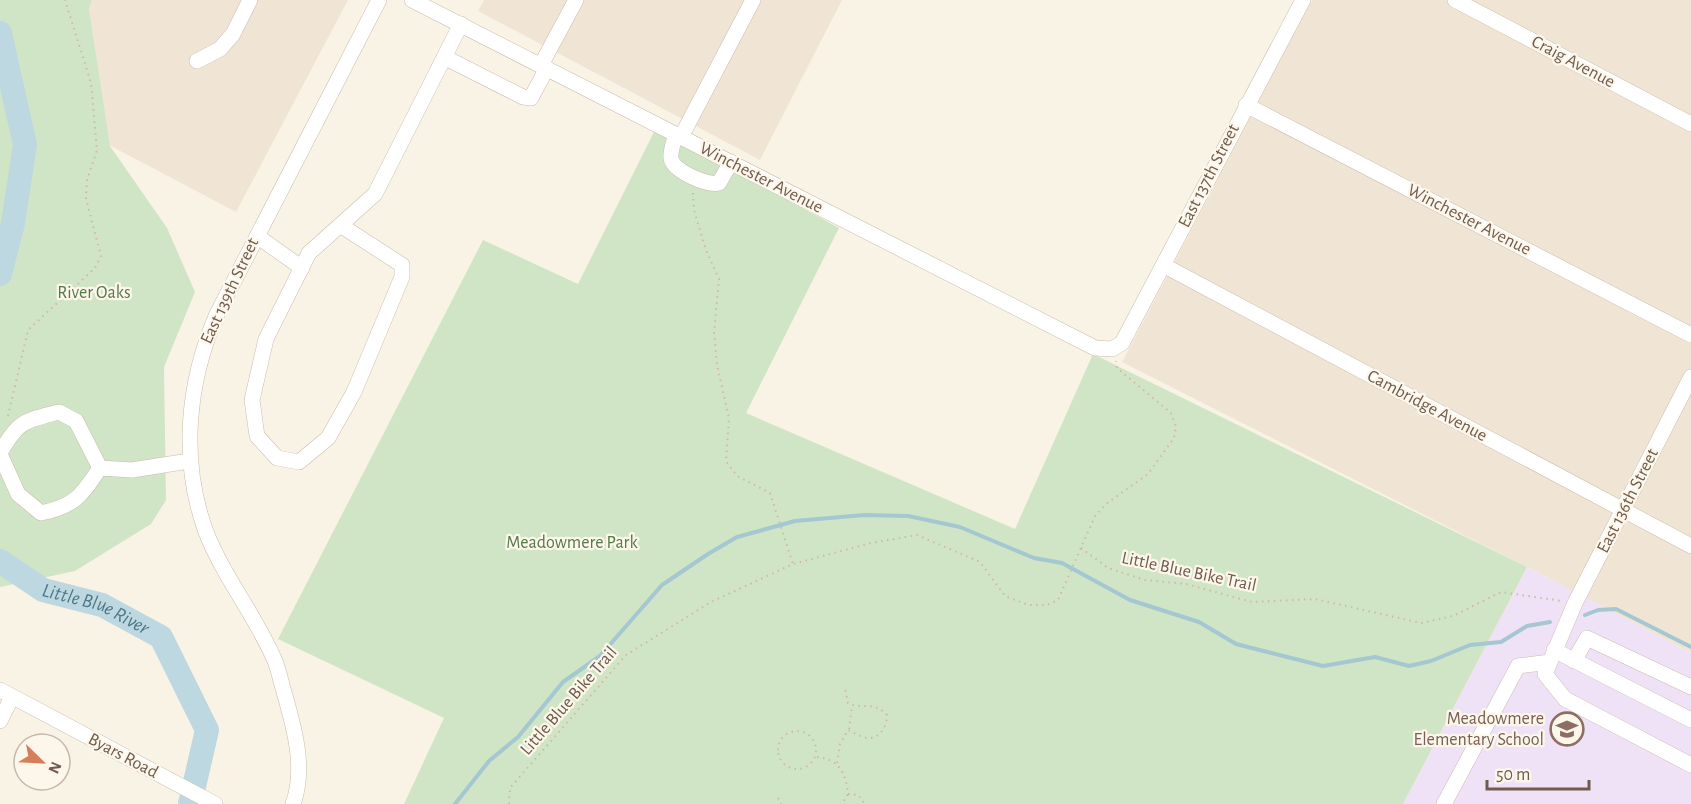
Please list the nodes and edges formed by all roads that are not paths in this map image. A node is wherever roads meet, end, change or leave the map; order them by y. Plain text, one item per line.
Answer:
1 (250, 0) edge
2 (379, 0) edge
3 (412, 0) edge
4 (576, 0) edge
5 (753, 0) edge
6 (1303, 0) edge
7 (1455, 0) edge
8 (461, 24) junction
9 (444, 57) junction
10 (197, 61) dead end
11 (544, 67) junction
12 (1246, 105) junction
13 (1691, 124) edge
14 (678, 135) junction
15 (731, 162) junction
16 (340, 225) junction
17 (256, 236) junction
18 (1163, 265) junction
19 (302, 268) junction
20 (1691, 335) edge
21 (1112, 349) joint
22 (1691, 376) edge
23 (0, 454) edge
24 (189, 461) junction
25 (100, 468) junction
26 (1623, 510) junction
27 (1691, 546) edge
28 (1552, 656) junction
29 (1574, 661) junction
30 (1691, 687) edge
31 (6, 693) edge
32 (1691, 720) edge
33 (0, 721) edge
34 (1691, 765) edge
35 (215, 804) edge
36 (293, 804) edge
37 (1444, 804) edge

1 - 10 street
2 - 17 street, East 139th Street
3 - 8 street, Winchester Avenue
4 - 11 street
5 - 14 street
6 - 12 street, East 137th Street
7 - 13 street, Craig Avenue
8 - 9 street
8 - 11 street, Winchester Avenue
9 - 11 street
9 - 16 street
11 - 14 street, Winchester Avenue
12 - 18 street, East 137th Street
12 - 20 street, Winchester Avenue
14 - 15 street, Winchester Avenue
14 - 15 street
15 - 21 street, Winchester Avenue
16 - 19 street
16 - 19 street
17 - 19 street
17 - 24 street, East 139th Street
18 - 21 street, East 137th Street
18 - 26 street, Cambridge Avenue
22 - 26 street, East 136th Street
23 - 25 street
23 - 25 street
24 - 25 street
24 - 36 street, East 139th Street
26 - 27 street, Cambridge Avenue
26 - 28 street, East 136th Street
28 - 29 street
28 - 34 street
28 - 37 street
29 - 30 street
29 - 32 street
31 - 33 street
31 - 35 street, Byars Road

